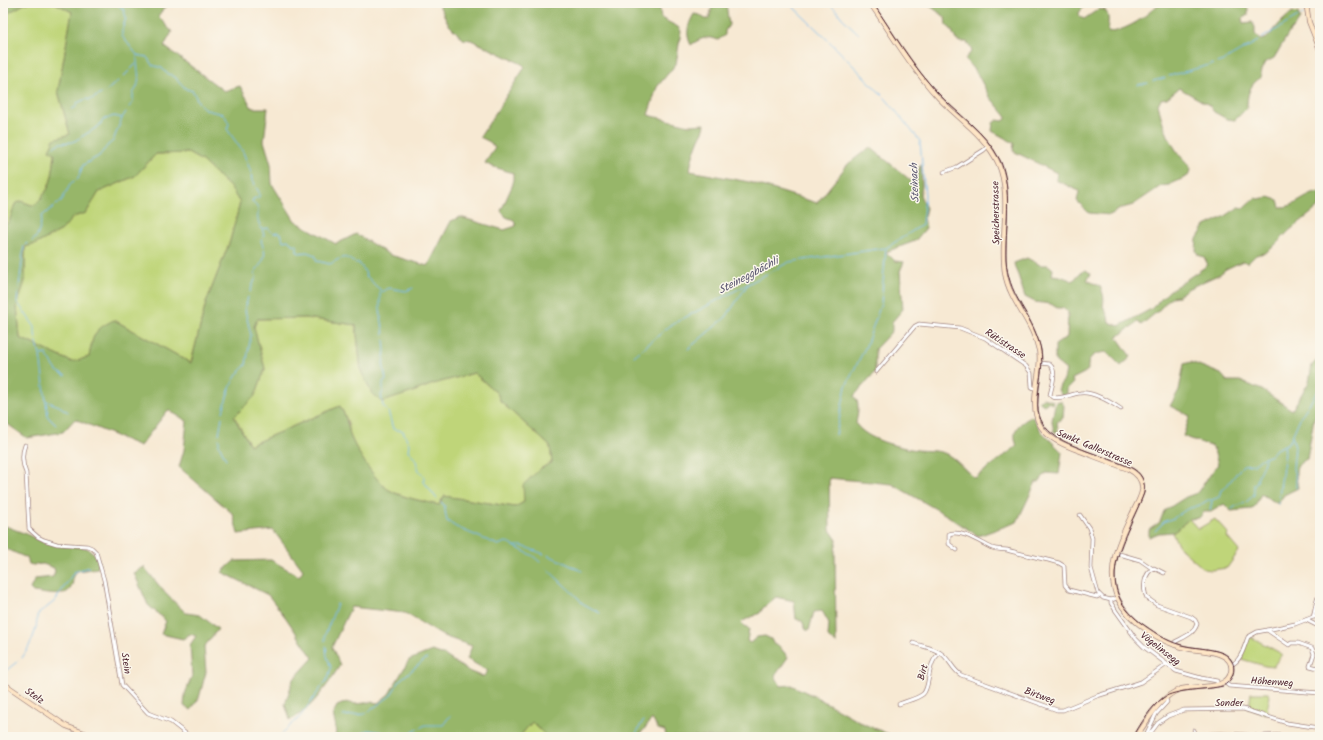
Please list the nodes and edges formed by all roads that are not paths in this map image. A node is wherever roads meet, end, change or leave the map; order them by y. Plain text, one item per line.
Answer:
1 (870, 3) edge
2 (1306, 3) edge
3 (1320, 50) edge
4 (988, 146) junction
5 (944, 172) dead end
6 (1040, 363) junction
7 (876, 372) dead end
8 (1036, 389) junction
9 (1121, 409) dead end
10 (1047, 434) joint
11 (24, 445) dead end
12 (1080, 516) dead end
13 (957, 550) dead end
14 (1116, 553) junction
15 (1153, 569) junction
16 (1164, 572) dead end
17 (1320, 593) edge
18 (1099, 596) junction
19 (1117, 598) junction
20 (1111, 600) junction
21 (1313, 617) junction
22 (1320, 617) edge
23 (1306, 620) junction
24 (1320, 627) edge
25 (1267, 630) junction
26 (913, 643) dead end
27 (1174, 645) junction
28 (940, 653) junction
29 (1167, 664) junction
30 (1231, 664) junction
31 (1318, 668) dead end
32 (1224, 682) junction
33 (3, 683) edge
34 (1217, 685) junction
35 (1320, 693) edge
36 (1166, 699) junction
37 (899, 704) dead end
38 (1320, 728) edge
39 (1194, 730) dead end
40 (1195, 736) edge
41 (1284, 736) edge
42 (95, 737) edge
43 (190, 737) edge
44 (1136, 737) edge
45 (1145, 737) edge

1 - 4 main road, Speicherstrasse
2 - 3 main road
4 - 5 street
4 - 6 main road, Speicherstrasse
6 - 8 main road, Speicherstrasse
6 - 9 street
7 - 8 street, Rütistrasse
8 - 10 main road, Speicherstrasse
10 - 14 main road, Sankt Gallerstrasse
11 - 43 street, Stein
12 - 18 street
13 - 18 street
14 - 15 street
14 - 19 main road, Sankt Gallerstrasse
15 - 16 street
15 - 27 street
17 - 21 street
18 - 20 street
19 - 20 street
19 - 27 main road, Sankt Gallerstrasse
20 - 29 street, Vögelinsegg
21 - 22 street
21 - 23 street
23 - 24 street
23 - 25 street
25 - 30 street
25 - 31 street
26 - 28 street, Birtweg
27 - 30 main road, Sankt Gallerstrasse
28 - 29 street, Birtweg
28 - 37 street, Birt
29 - 34 street, Vögelinsegg
30 - 32 main road
32 - 34 main road
32 - 35 street, Höhenweg
33 - 42 main road, Stelz
34 - 36 main road
36 - 44 main road
36 - 45 street
38 - 45 street, Sonder
39 - 40 street
40 - 41 street

